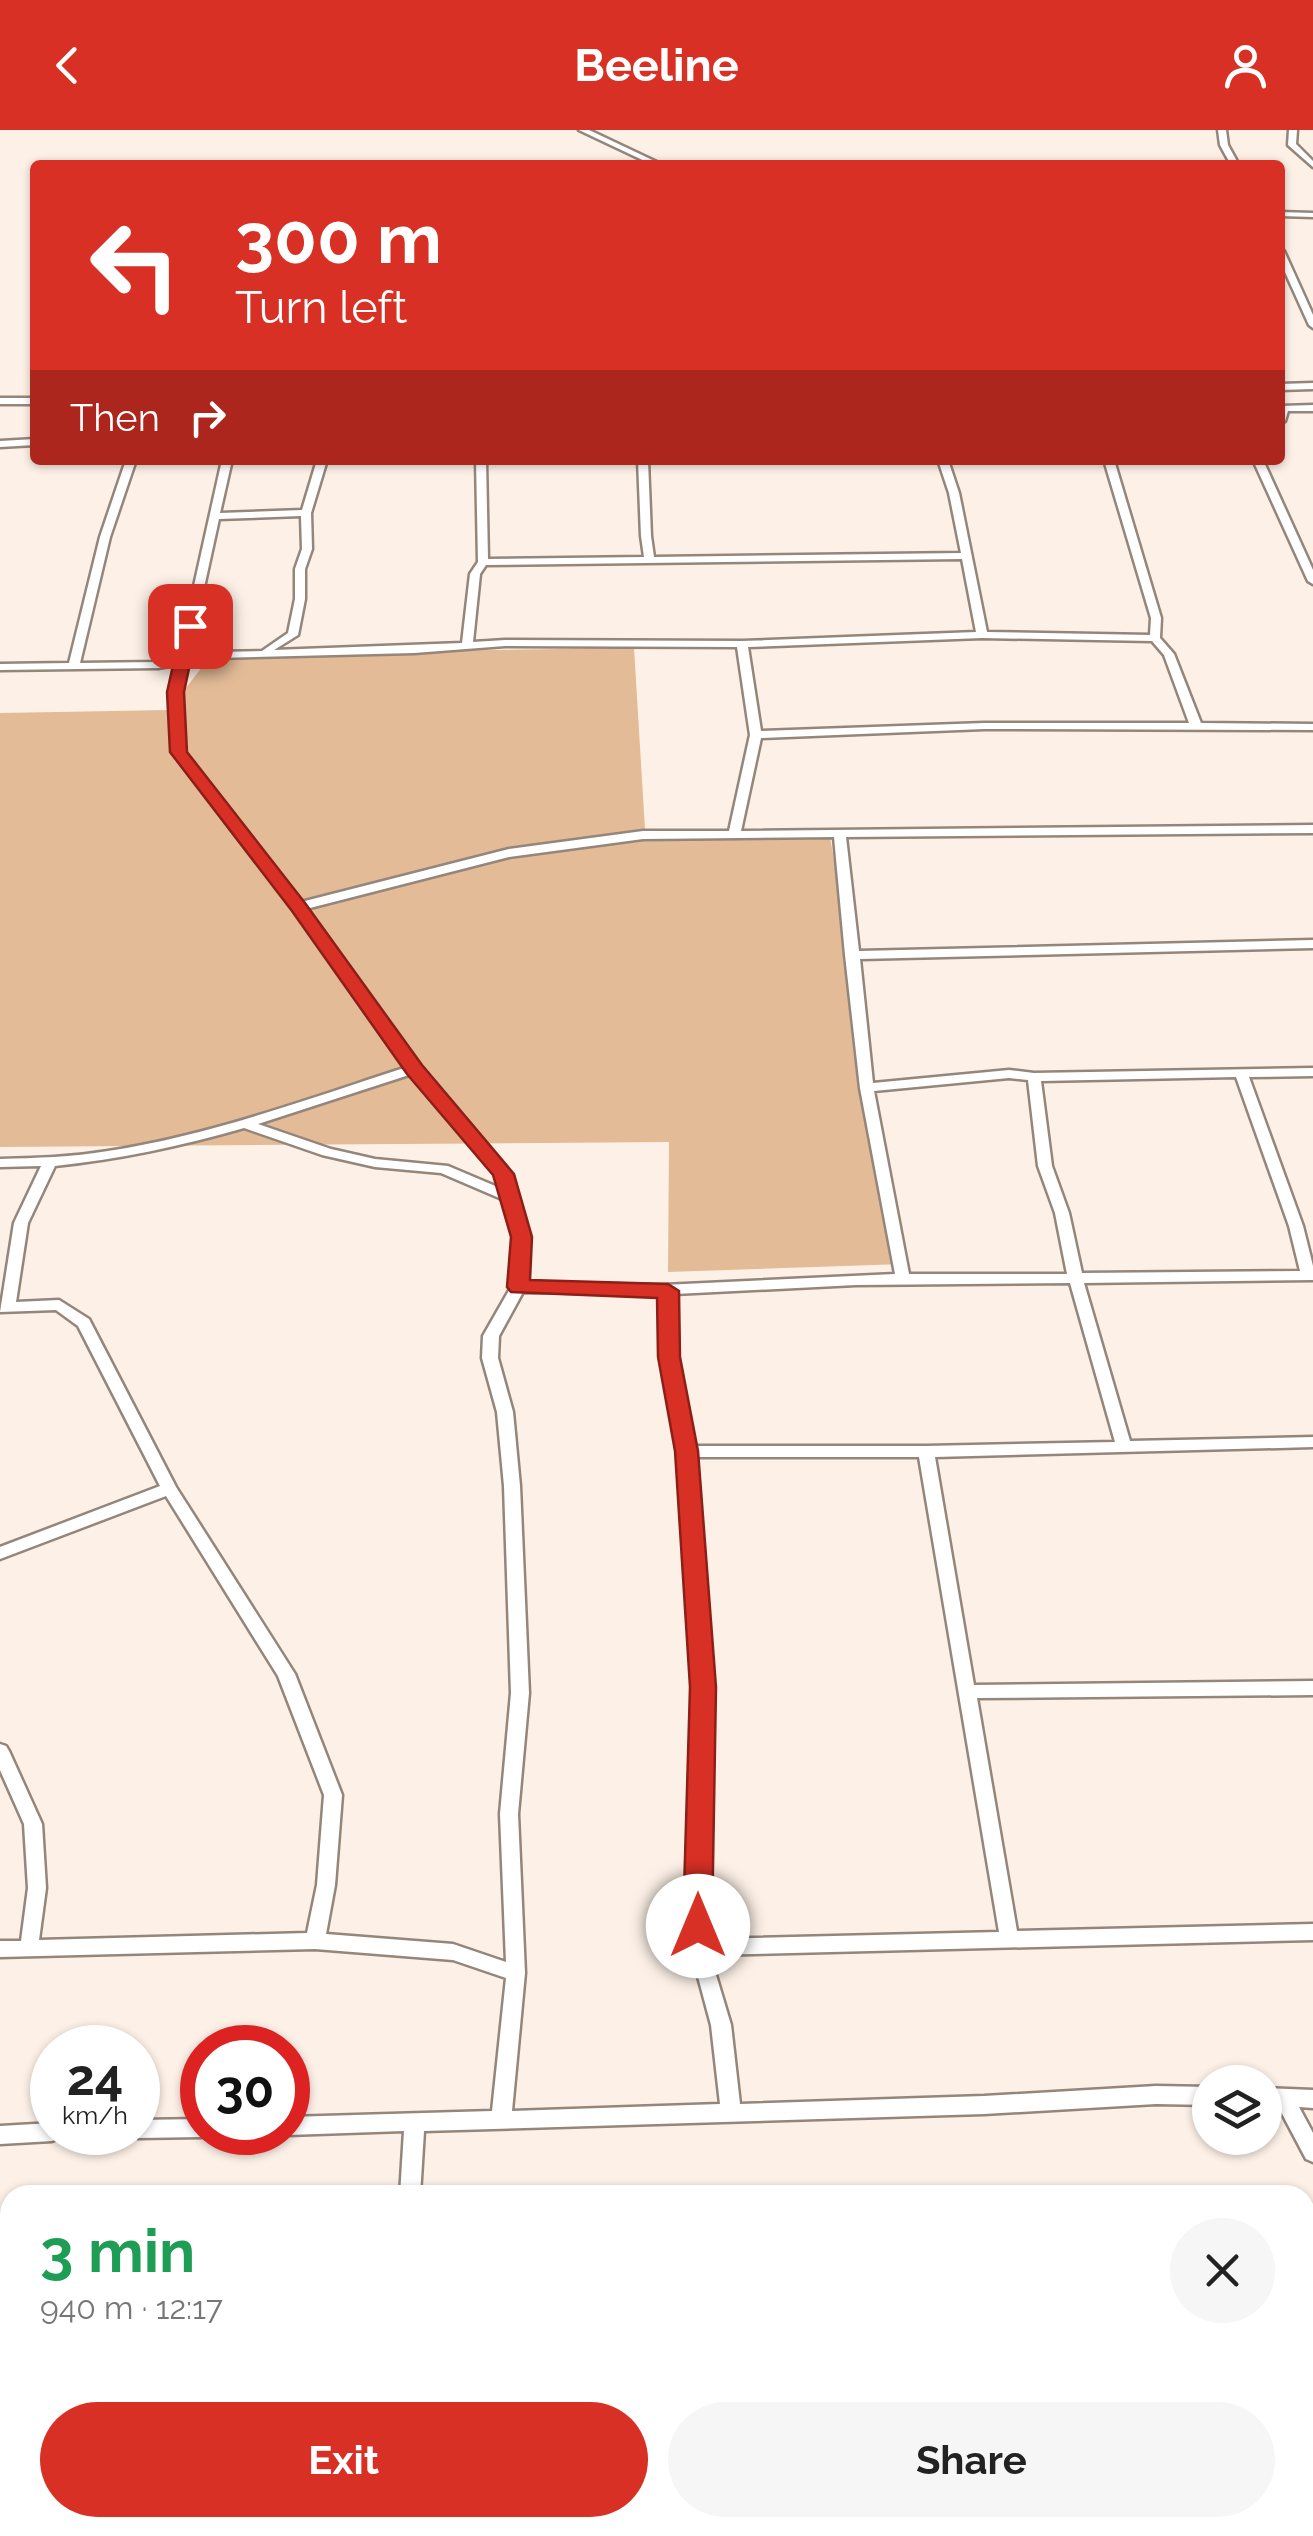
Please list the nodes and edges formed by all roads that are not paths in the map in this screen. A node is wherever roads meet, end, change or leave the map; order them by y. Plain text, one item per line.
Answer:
1 (583, 130) edge
2 (1222, 130) edge
3 (1294, 130) edge
4 (648, 160) edge
5 (1232, 160) edge
6 (1313, 166) edge
7 (1285, 214) edge
8 (1313, 215) edge
9 (1285, 263) edge
10 (1285, 287) edge
11 (1295, 287) junction
12 (1313, 325) edge
13 (1313, 382) edge
14 (1285, 387) edge
15 (0, 401) edge
16 (30, 401) edge
17 (1285, 408) edge
18 (1313, 408) edge
19 (30, 442) edge
20 (0, 444) edge
21 (130, 465) edge
22 (226, 465) edge
23 (320, 465) edge
24 (482, 465) edge
25 (644, 465) edge
26 (944, 465) edge
27 (1110, 465) edge
28 (1260, 465) edge
29 (306, 513) junction
30 (216, 516) junction
31 (967, 556) junction
32 (650, 561) junction
33 (483, 562) junction
34 (1313, 581) edge
35 (293, 635) junction
36 (982, 635) junction
37 (1156, 638) junction
38 (742, 644) junction
39 (467, 646) junction
40 (263, 652) junction
41 (310, 652) junction
42 (182, 663) junction
43 (74, 666) junction
44 (0, 667) edge
45 (1196, 726) junction
46 (1313, 727) edge
47 (756, 735) junction
48 (1313, 830) edge
49 (840, 833) junction
50 (734, 834) junction
51 (298, 907) junction
52 (1313, 944) edge
53 (851, 956) junction
54 (414, 1070) junction
55 (1313, 1072) edge
56 (1240, 1073) junction
57 (1034, 1077) junction
58 (867, 1088) junction
59 (243, 1123) junction
60 (50, 1162) junction
61 (0, 1164) edge
62 (18, 1164) junction
63 (36, 1185) junction
64 (512, 1198) junction
65 (1310, 1275) edge
66 (1074, 1276) junction
67 (903, 1279) junction
68 (518, 1287) junction
69 (668, 1291) junction
70 (4, 1306) edge
71 (1313, 1442) edge
72 (1124, 1446) junction
73 (686, 1451) junction
74 (926, 1452) junction
75 (169, 1489) junction
76 (0, 1553) edge
77 (1313, 1688) edge
78 (967, 1692) junction
79 (0, 1751) edge
80 (1313, 1932) edge
81 (1008, 1937) junction
82 (315, 1941) junction
83 (29, 1947) junction
84 (700, 1948) junction
85 (0, 1949) edge
86 (516, 1972) junction
87 (1192, 2097) edge
88 (1282, 2098) edge
89 (1313, 2099) edge
90 (1282, 2108) edge
91 (731, 2111) junction
92 (501, 2118) junction
93 (415, 2121) junction
94 (310, 2125) edge
95 (30, 2133) edge
96 (0, 2135) edge
97 (1313, 2152) edge
98 (411, 2185) edge

1 - 4 street
2 - 5 street
3 - 6 street
7 - 8 street
9 - 11 street
10 - 11 street
11 - 12 street
13 - 14 street
15 - 16 street
17 - 18 street
19 - 20 street
21 - 43 street
22 - 30 street
23 - 29 street
24 - 33 street
25 - 32 street
26 - 31 street
27 - 37 street
28 - 34 street
29 - 30 street
29 - 35 street
30 - 42 street
31 - 32 street
31 - 36 street
32 - 33 street
33 - 39 street
35 - 40 street
35 - 41 street
36 - 37 street
36 - 38 street
37 - 45 street
38 - 39 street
38 - 47 street
39 - 41 street
40 - 41 street
40 - 42 street
42 - 43 street
42 - 51 street
43 - 44 street
45 - 46 street
45 - 47 street
47 - 50 street
48 - 49 street
49 - 50 street
49 - 53 street
50 - 51 street
51 - 54 street
52 - 53 street
53 - 58 street
54 - 59 street
54 - 64 street
55 - 56 street
56 - 57 street
56 - 65 street
57 - 58 street
57 - 66 street
58 - 67 street
59 - 60 street
59 - 64 street
60 - 62 street
60 - 63 street
61 - 62 street
62 - 63 street
63 - 70 street
64 - 68 street
65 - 66 street
66 - 67 street
66 - 72 street
67 - 69 street
68 - 69 street
68 - 86 street
69 - 73 street
70 - 75 street
71 - 72 street
72 - 74 street
73 - 74 street
73 - 84 street
74 - 78 street
75 - 76 street
75 - 82 street
77 - 78 street
78 - 81 street
79 - 83 street
80 - 81 street
81 - 84 street
82 - 83 street
82 - 86 street
83 - 85 street
84 - 91 street
86 - 92 street
87 - 91 street
88 - 89 street
90 - 97 street
91 - 92 street
92 - 93 street
93 - 94 street
93 - 98 street
95 - 96 street

